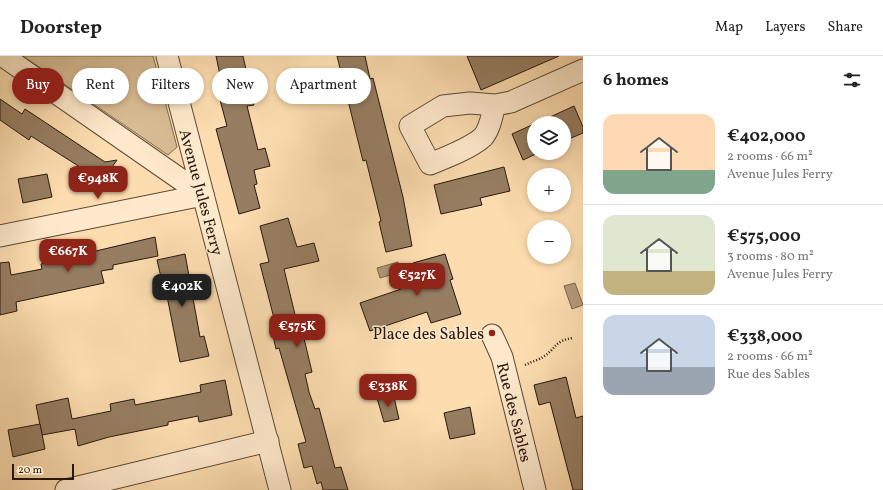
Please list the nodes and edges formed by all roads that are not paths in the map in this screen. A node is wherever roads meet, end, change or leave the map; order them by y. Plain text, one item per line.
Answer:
1 (3, 56) edge
2 (166, 56) edge
3 (583, 70) edge
4 (495, 105) dead end
5 (203, 195) junction
6 (0, 236) edge
7 (492, 335) dead end
8 (268, 441) junction
9 (66, 490) edge
10 (280, 490) edge
11 (535, 490) edge

1 - 5 street
2 - 5 street, Avenue Jules Ferry
3 - 4 street
5 - 6 street
5 - 8 street, Avenue Jules Ferry
7 - 11 street, Rue des Sables
8 - 9 street
8 - 10 street, Avenue Jules Ferry

